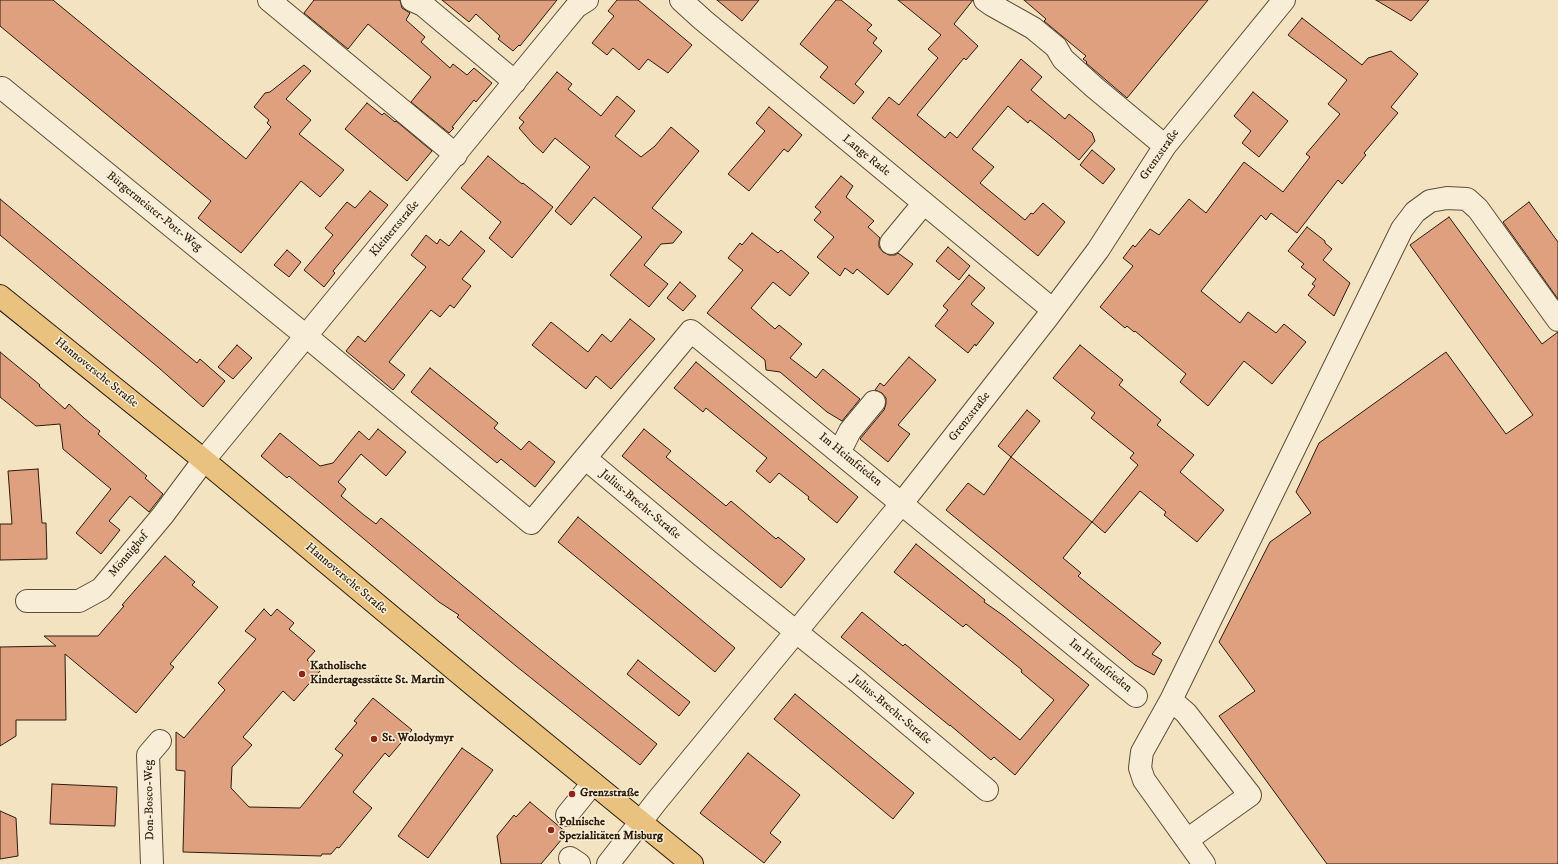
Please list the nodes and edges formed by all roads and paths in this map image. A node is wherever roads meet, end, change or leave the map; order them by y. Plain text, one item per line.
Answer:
1 (269, 0) edge
2 (412, 0) edge
3 (587, 0) edge
4 (680, 0) edge
5 (985, 0) edge
6 (1284, 0) edge
7 (515, 82) junction
8 (354, 83) dead end
9 (2, 88) dead end
10 (1165, 146) junction
11 (453, 159) junction
12 (924, 203) junction
13 (891, 243) dead end
14 (0, 296) edge
15 (1053, 310) junction
16 (1558, 320) edge
17 (306, 336) junction
18 (874, 402) dead end
19 (838, 451) junction
20 (585, 458) junction
21 (204, 460) junction
22 (902, 503) junction
23 (27, 601) dead end
24 (796, 631) junction
25 (1136, 696) dead end
26 (1171, 700) junction
27 (160, 741) dead end
28 (593, 783) junction
29 (987, 790) dead end
30 (567, 815) dead end
31 (640, 822) junction
32 (1187, 840) junction
33 (152, 864) edge
34 (608, 864) edge
35 (692, 864) edge
36 (1204, 864) edge

1 - 11 street
2 - 7 street
3 - 7 street, Kleinertstraße
4 - 12 street, Lange Rade
5 - 10 street
6 - 10 street, Grenzstraße
7 - 11 street, Kleinertstraße
8 - 11 street
9 - 17 street, Bürgermeister-Pott-Weg
10 - 15 street, Grenzstraße
11 - 17 street, Kleinertstraße
12 - 13 street
12 - 15 street, Lange Rade
14 - 21 main road, Hannoversche Straße
15 - 22 street, Grenzstraße
16 - 26 street
17 - 20 street
17 - 21 street, Kleinertstraße
18 - 19 street
19 - 20 street, Im Heimfrieden
19 - 22 street, Im Heimfrieden
20 - 24 street, Julius-Brecht-Straße
21 - 23 street, Mönnighof
21 - 28 main road, Hannoversche Straße
22 - 24 street, Grenzstraße
22 - 25 street, Im Heimfrieden
24 - 29 street, Julius-Brecht-Straße
24 - 31 street, Grenzstraße
26 - 32 street
26 - 32 street
27 - 33 street, Don-Bosco-Weg
28 - 30 street
28 - 31 main road, Hannoversche Straße
31 - 34 street, Grenzstraße
31 - 35 main road, Hannoversche Straße
32 - 36 street

